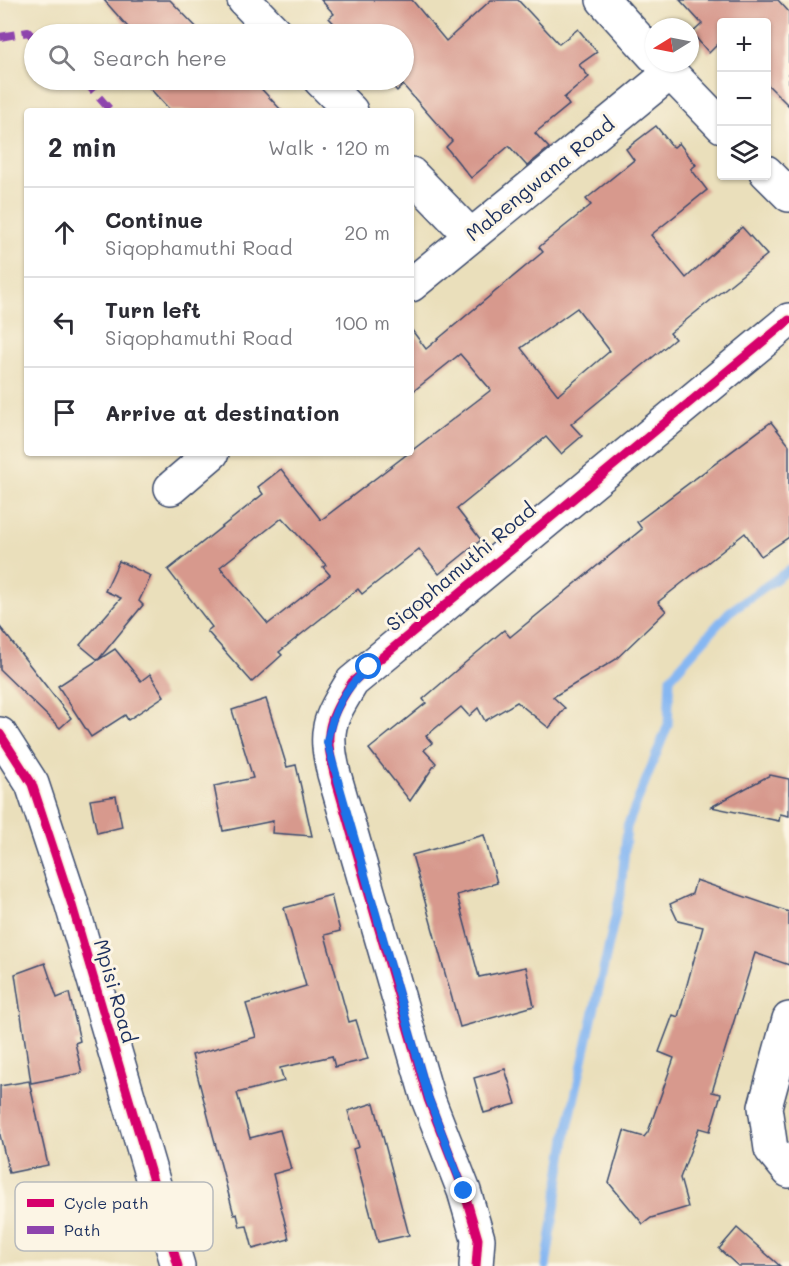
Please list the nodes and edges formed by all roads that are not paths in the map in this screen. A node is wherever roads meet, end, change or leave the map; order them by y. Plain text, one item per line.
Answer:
1 (244, 0) edge
2 (603, 0) edge
3 (267, 24) edge
4 (645, 46) edge
5 (653, 72) edge
6 (670, 72) edge
7 (330, 90) edge
8 (348, 108) edge
9 (717, 121) edge
10 (414, 177) edge
11 (771, 177) edge
12 (789, 195) edge
13 (470, 235) junction
14 (414, 282) edge
15 (789, 320) edge
16 (208, 456) edge
17 (171, 488) dead end
18 (0, 734) edge
19 (789, 1019) edge
20 (789, 1171) edge
21 (153, 1182) edge
22 (174, 1251) edge
23 (178, 1266) edge
24 (476, 1266) edge

1 - 3 street
2 - 4 street
5 - 13 street, Mabengwana Road
6 - 9 street
7 - 8 street
10 - 13 street
11 - 12 street
13 - 14 street, Mabengwana Road
15 - 24 street, Siqophamuthi Road
16 - 17 street
18 - 21 street, Mpisi Road
19 - 20 street
22 - 23 street, Mpisi Road

